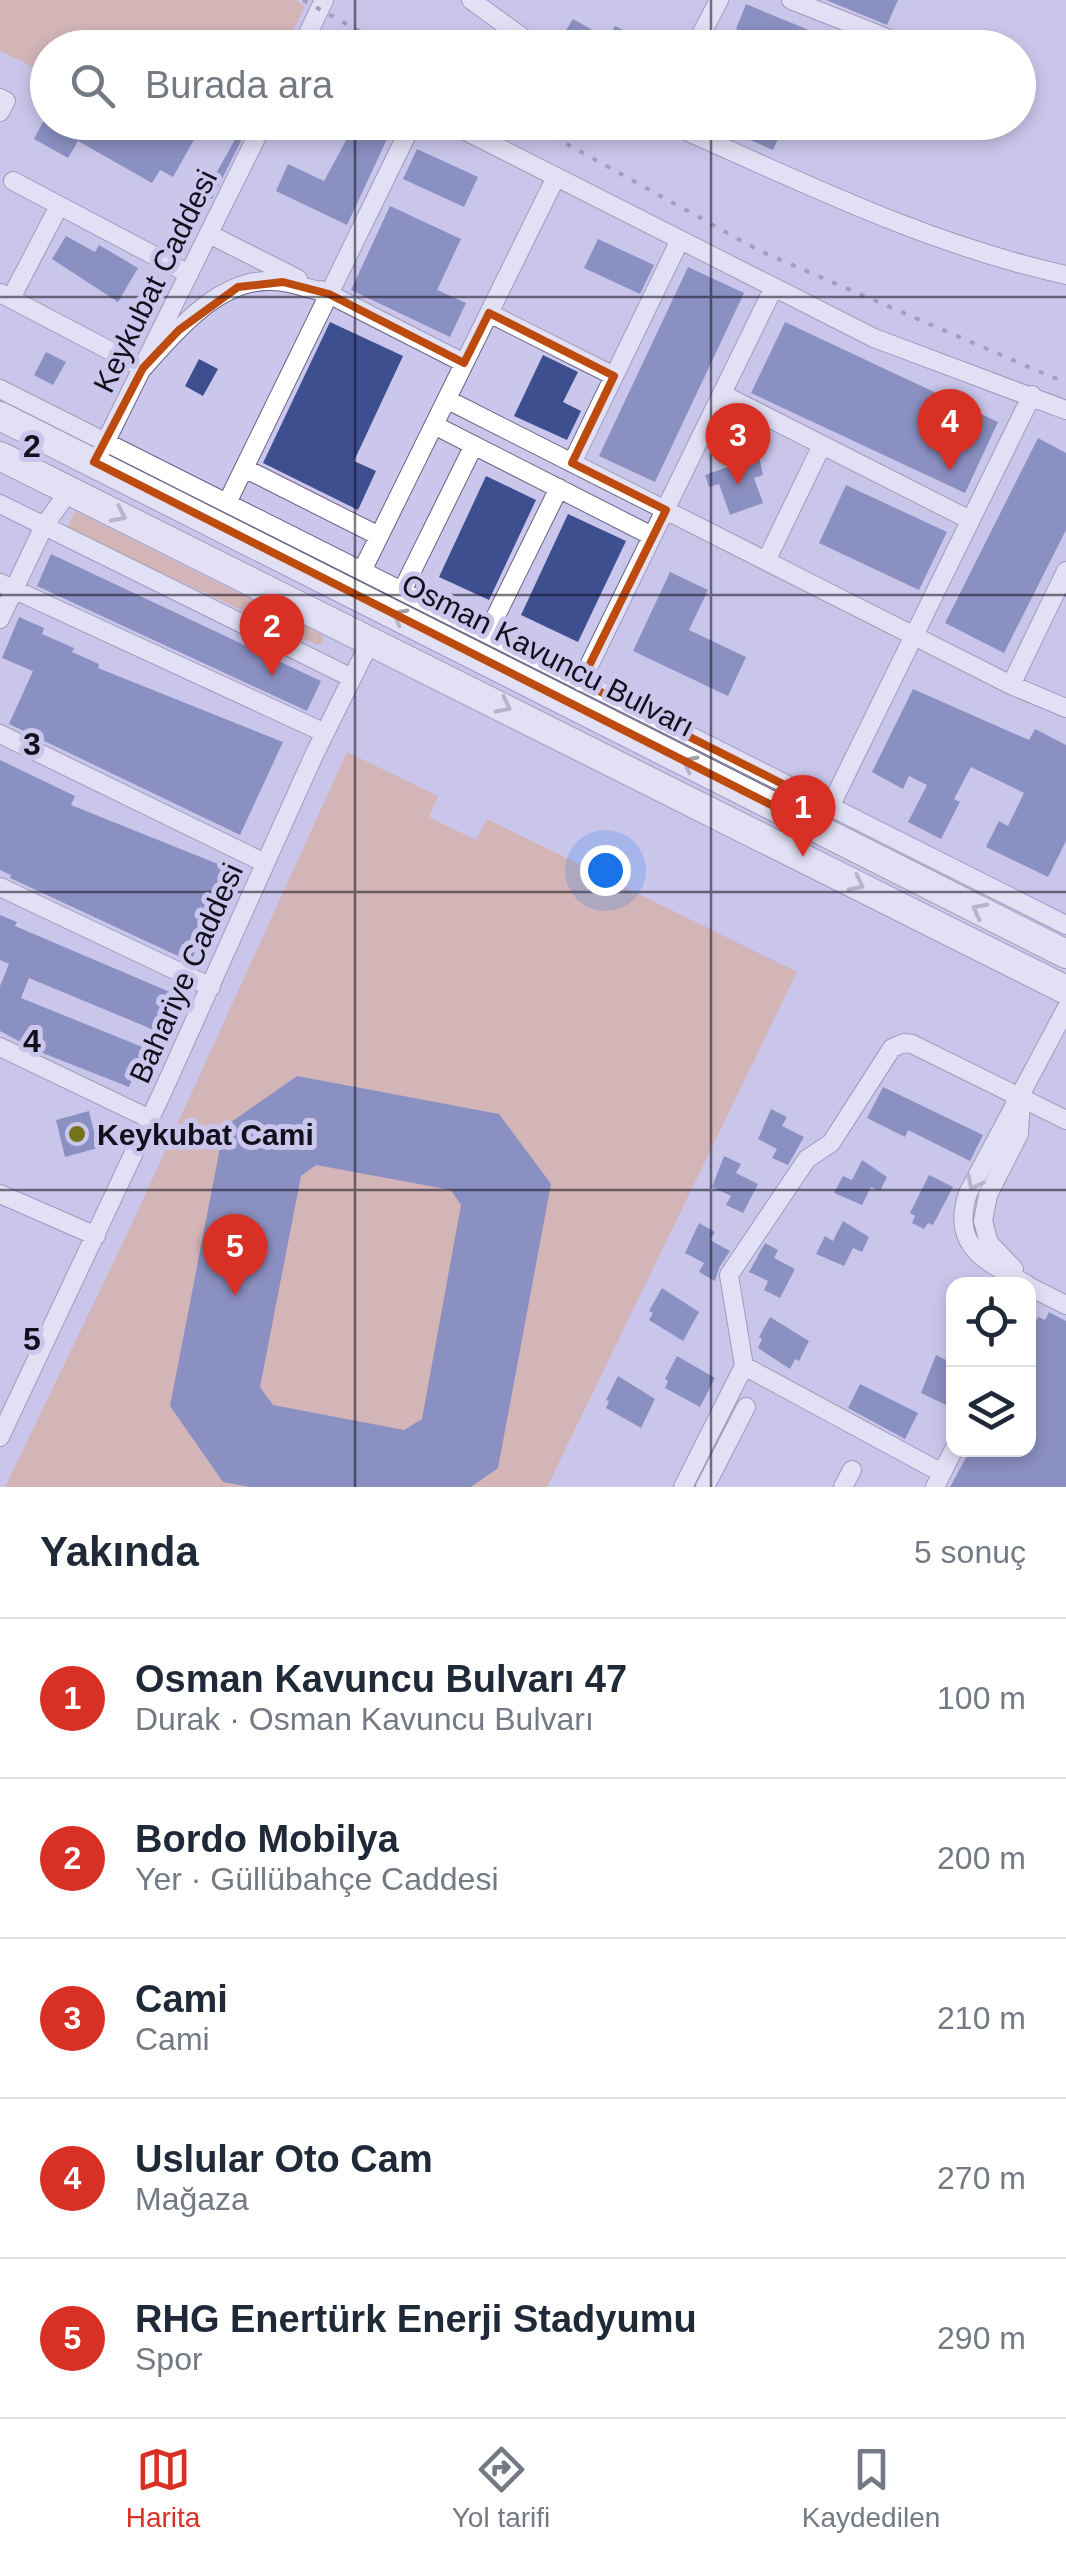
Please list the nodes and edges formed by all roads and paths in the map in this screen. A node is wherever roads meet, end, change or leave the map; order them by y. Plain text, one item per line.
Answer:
1 (324, 0) edge
2 (471, 0) edge
3 (719, 0) edge
4 (792, 0) edge
5 (309, 30) edge
6 (512, 30) edge
7 (703, 30) edge
8 (868, 30) edge
9 (0, 98) edge
10 (0, 112) edge
11 (255, 140) edge
12 (404, 140) edge
13 (483, 140) edge
14 (706, 140) edge
15 (556, 177) junction
16 (13, 182) dead end
17 (59, 206) junction
18 (209, 234) junction
19 (680, 240) junction
20 (189, 274) junction
21 (1066, 275) edge
22 (774, 288) junction
23 (329, 294) junction
24 (5, 295) edge
25 (489, 313) junction
26 (464, 363) junction
27 (143, 368) junction
28 (614, 376) junction
29 (0, 389) edge
30 (722, 394) junction
31 (1032, 395) junction
32 (448, 400) junction
33 (1066, 410) edge
34 (0, 416) edge
35 (434, 425) junction
36 (474, 445) junction
37 (822, 445) junction
38 (100, 452) junction
39 (0, 456) edge
40 (572, 463) junction
41 (244, 468) junction
42 (559, 488) junction
43 (69, 491) junction
44 (226, 502) junction
45 (0, 504) edge
46 (666, 510) junction
47 (970, 520) junction
48 (44, 526) junction
49 (380, 536) junction
50 (652, 536) junction
51 (766, 561) junction
52 (362, 571) junction
53 (1066, 571) edge
54 (6, 586) edge
55 (402, 591) junction
56 (0, 618) edge
57 (487, 634) junction
58 (915, 636) junction
59 (371, 640) junction
60 (352, 678) junction
61 (581, 682) junction
62 (1011, 685) junction
63 (1066, 708) edge
64 (325, 733) junction
65 (0, 734) edge
66 (824, 818) junction
67 (264, 864) junction
68 (0, 887) edge
69 (1066, 925) edge
70 (1066, 954) edge
71 (211, 987) junction
72 (1066, 990) edge
73 (1066, 1010) edge
74 (0, 1047) edge
75 (1021, 1098) junction
76 (150, 1118) junction
77 (1066, 1120) edge
78 (0, 1194) edge
79 (96, 1236) junction
80 (1019, 1277) edge
81 (1036, 1291) edge
82 (1066, 1305) edge
83 (744, 1366) junction
84 (746, 1407) dead end
85 (0, 1437) edge
86 (950, 1457) edge
87 (938, 1480) edge
88 (683, 1487) edge
89 (705, 1487) edge

1 - 5 street
2 - 6 street
3 - 7 street
4 - 8 street
9 - 10 street
11 - 18 street, Keykubat Caddesi
12 - 23 street
13 - 15 street
14 - 21 street
15 - 19 street
15 - 25 street
16 - 17 street
17 - 20 street
17 - 24 street
18 - 20 street, Keykubat Caddesi
18 - 23 street
19 - 22 street
19 - 28 street
20 - 27 street, Keykubat Caddesi
22 - 30 street
22 - 31 street
23 - 26 street
23 - 27 street
23 - 41 street
24 - 27 street
25 - 26 street
25 - 28 street
26 - 32 street
27 - 38 street, Keykubat Caddesi
28 - 40 street
29 - 38 street
30 - 37 street
30 - 46 street
31 - 33 street
31 - 47 street
32 - 35 street
32 - 40 street
34 - 38 highway, Osman Kavuncu Bulvarı
35 - 36 street
35 - 49 street
36 - 42 street
36 - 55 street
37 - 47 street
37 - 51 street
38 - 43 highway
38 - 44 street
66 -> 38 highway, Osman Kavuncu Bulvarı
39 - 43 highway
40 - 46 street
41 - 44 street
41 - 49 street
42 - 50 street
42 - 57 street
43 - 48 street
43 -> 59 highway
44 - 52 street
45 - 48 street
46 - 50 street
46 - 51 street
47 - 58 street
48 - 54 street
48 - 60 street
49 - 52 street
50 - 61 street
51 - 58 street
52 - 55 street
53 - 62 street
54 - 56 street
54 - 64 street
55 - 57 street
57 - 61 street
58 - 62 street
58 - 66 street
59 - 60 street, Bahariye Caddesi
59 -> 72 highway
60 - 64 street, Bahariye Caddesi
61 - 66 street
62 - 63 street
64 - 67 street, Bahariye Caddesi
65 - 67 street
66 - 69 street
70 -> 66 highway, Osman Kavuncu Bulvarı
67 - 71 street, Bahariye Caddesi
68 - 71 street
71 - 76 street, Bahariye Caddesi
73 - 75 street
74 - 76 street
75 - 77 street
75 - 80 street
75 - 83 street
76 - 79 street, Bahariye Caddesi
78 - 79 street
79 - 85 street, Bahariye Caddesi
81 - 82 street
83 - 87 street
83 - 88 street
84 - 89 street
86 - 87 street

